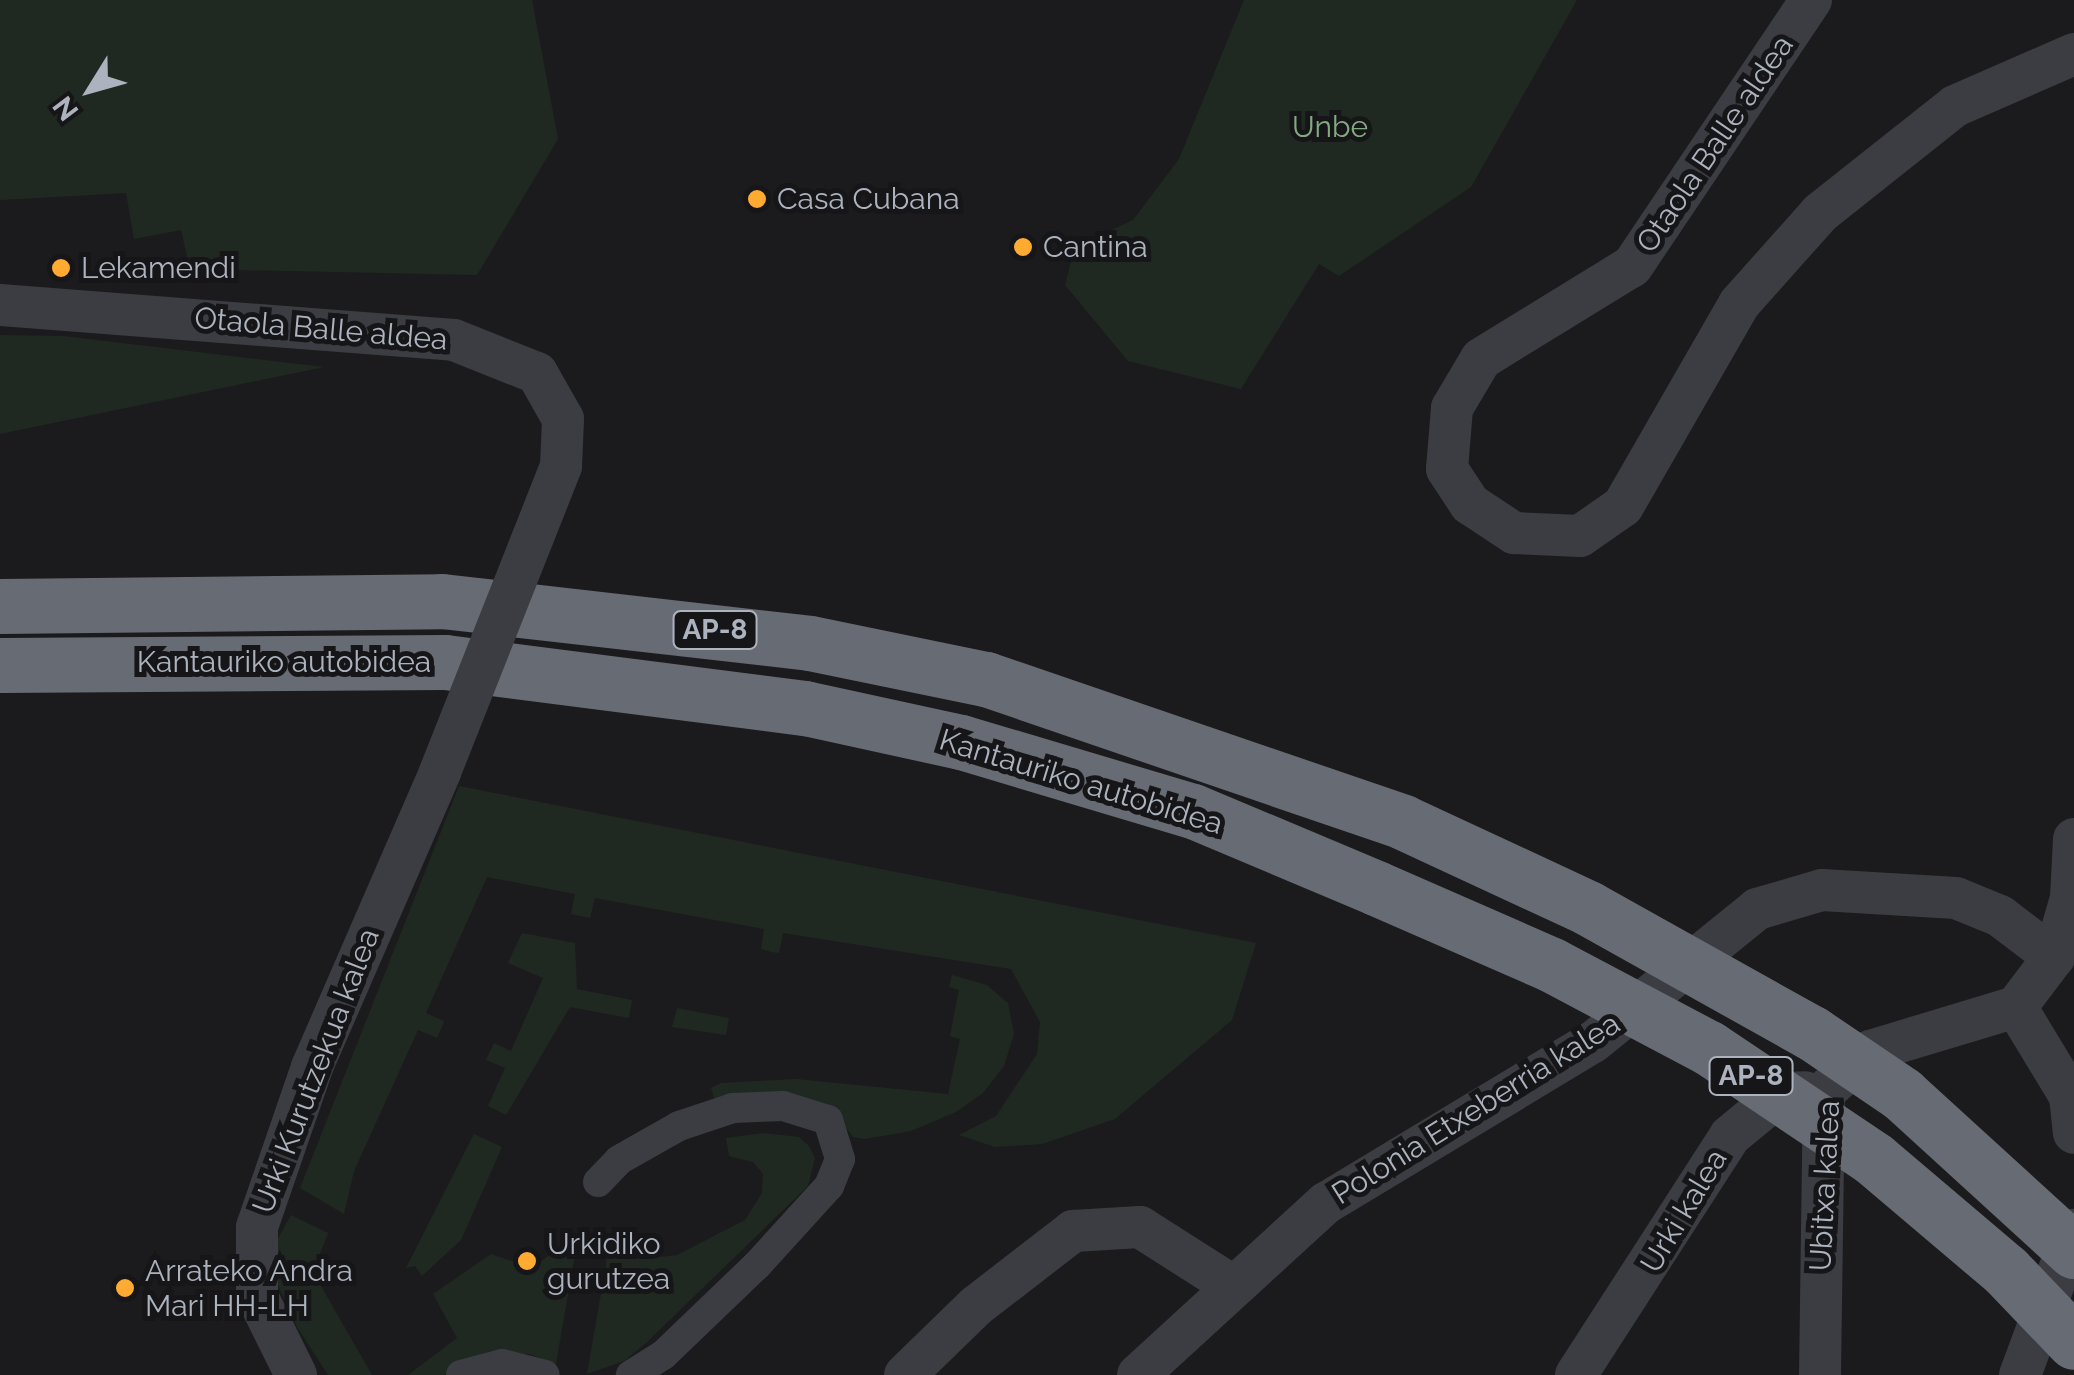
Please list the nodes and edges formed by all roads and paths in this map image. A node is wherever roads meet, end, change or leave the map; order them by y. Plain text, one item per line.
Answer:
1 (1812, 0) edge
2 (2074, 54) edge
3 (0, 305) edge
4 (0, 606) edge
5 (0, 665) edge
6 (440, 772) joint
7 (2074, 838) edge
8 (2054, 957) junction
9 (2016, 1007) junction
10 (1824, 1092) junction
11 (2074, 1133) edge
12 (598, 1182) dead end
13 (2074, 1230) edge
14 (2074, 1251) edge
15 (1230, 1286) junction
16 (2074, 1342) edge
17 (296, 1375) edge
18 (461, 1375) edge
19 (545, 1375) edge
20 (631, 1375) edge
21 (905, 1375) edge
22 (1138, 1375) edge
23 (1576, 1375) edge
24 (1820, 1375) edge
25 (2020, 1375) edge

1 - 2 street, Otaola Balle aldea
3 - 6 street, Otaola Balle aldea, bridge
4 - 14 highway, Kantauriko autobidea / AP-8, bridge
5 - 16 highway, Kantauriko autobidea / AP-8, bridge
6 - 17 street, Urki Kurutzekua kalea
7 - 8 street
8 - 9 street
8 - 15 street, Polonia Etxeberria kalea
9 - 10 street, Ubitxa kalea
9 - 11 street
10 - 23 street, Urki kalea
10 - 24 street, Ubitxa kalea
12 - 20 street
13 - 25 street
15 - 21 street
15 - 22 street, Polonia Etxeberria kalea
18 - 19 street

